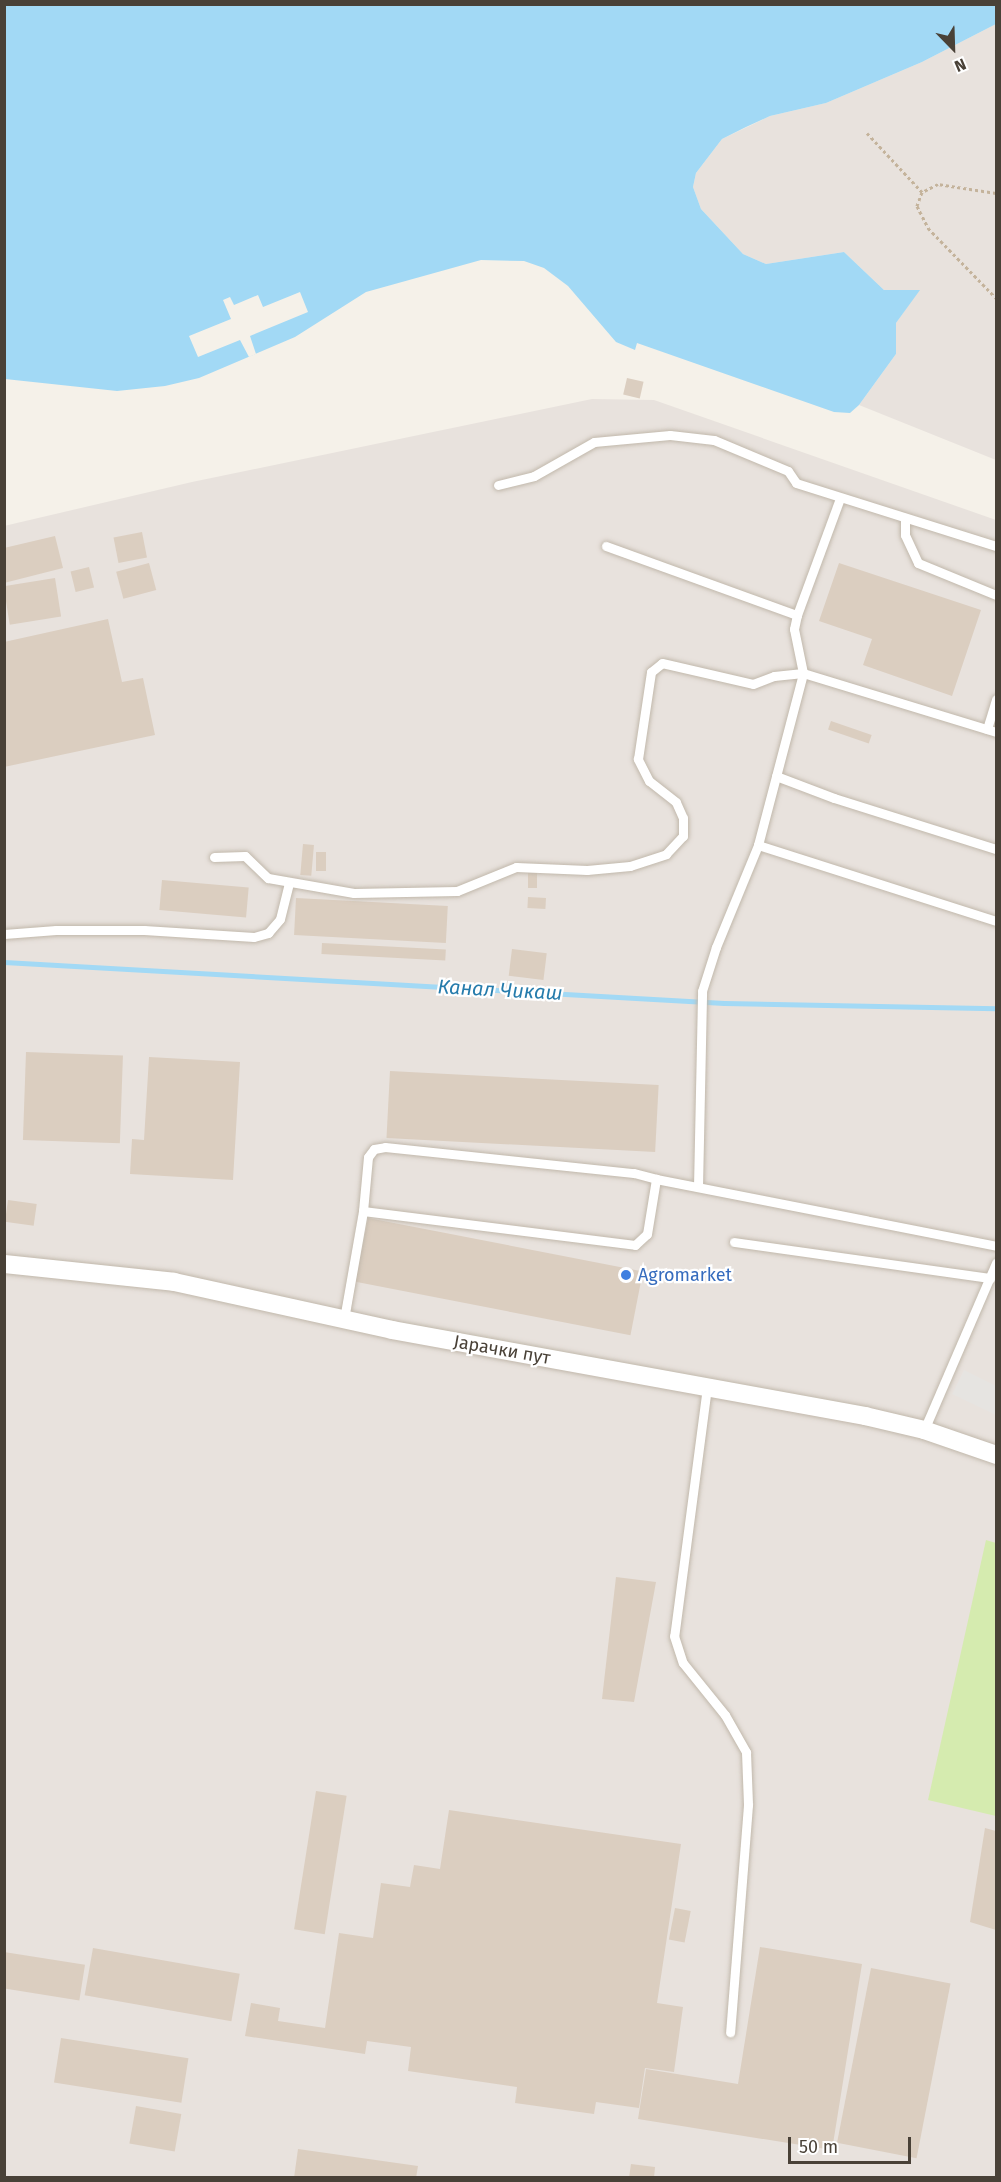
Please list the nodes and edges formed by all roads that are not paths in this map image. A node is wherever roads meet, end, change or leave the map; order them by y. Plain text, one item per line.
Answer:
1 (498, 485) dead end
2 (840, 498) junction
3 (904, 519) junction
4 (606, 546) dead end
5 (996, 546) edge
6 (996, 595) edge
7 (797, 615) junction
8 (803, 673) junction
9 (996, 699) edge
10 (992, 730) edge
11 (776, 776) junction
12 (758, 845) junction
13 (996, 849) edge
14 (214, 857) dead end
15 (289, 884) junction
16 (996, 921) edge
17 (4, 934) edge
18 (656, 1179) junction
19 (698, 1187) junction
20 (363, 1210) junction
21 (734, 1242) dead end
22 (996, 1246) edge
23 (996, 1263) edge
24 (4, 1264) edge
25 (990, 1278) junction
26 (344, 1319) junction
27 (707, 1387) junction
28 (924, 1430) junction
29 (996, 1455) edge
30 (730, 2032) dead end

1 - 2 lane
2 - 3 lane
2 - 7 lane
3 - 5 lane
3 - 6 lane
4 - 7 lane
7 - 8 lane
8 - 10 lane
8 - 11 lane
8 - 15 lane
9 - 10 lane
11 - 12 lane
11 - 13 lane
12 - 16 lane
12 - 19 lane
14 - 15 lane
15 - 17 lane
18 - 19 lane
18 - 20 lane
18 - 20 lane
19 - 22 lane
20 - 26 lane
21 - 25 lane
23 - 25 lane
24 - 26 street, Јарачки пут
25 - 28 lane
26 - 27 street, Јарачки пут
27 - 28 street, Јарачки пут
27 - 30 lane
28 - 29 street, Јарачки пут

